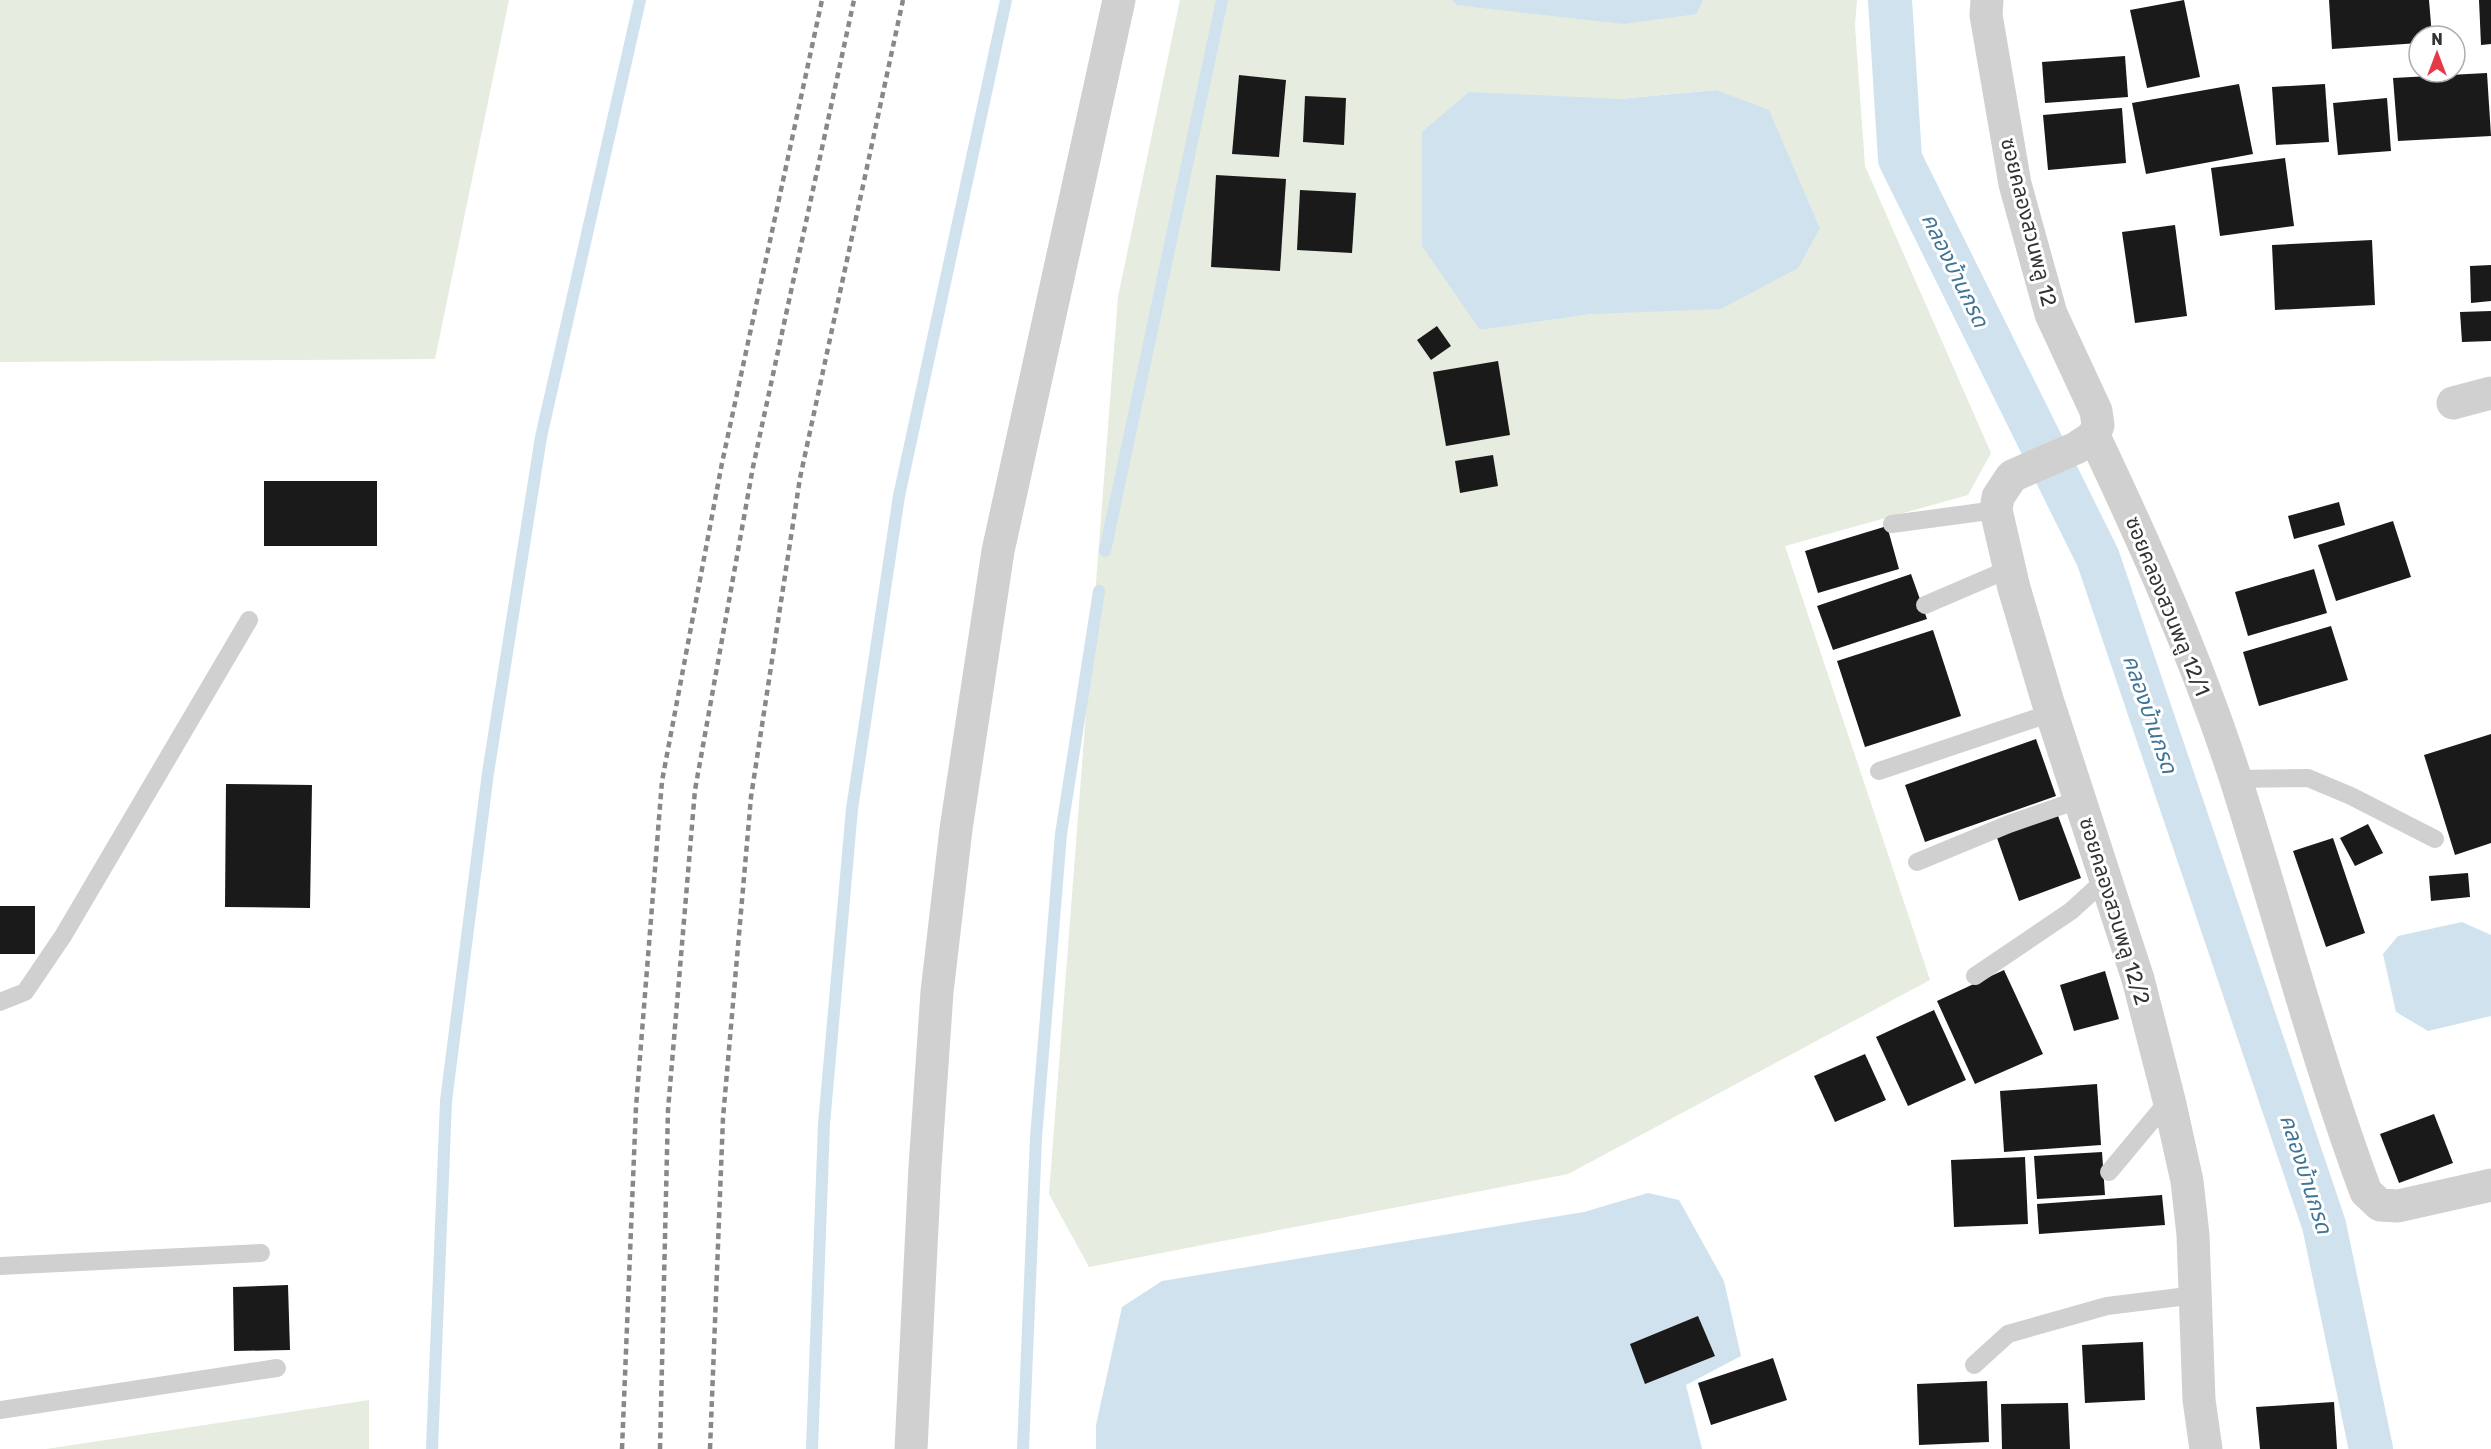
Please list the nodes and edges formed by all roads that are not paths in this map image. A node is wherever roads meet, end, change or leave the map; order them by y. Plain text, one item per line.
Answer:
1 (1119, 0) edge
2 (1987, 0) edge
3 (2491, 393) edge
4 (2453, 403) dead end
5 (2085, 442) junction
6 (1996, 510) junction
7 (1892, 524) dead end
8 (2009, 569) junction
9 (1925, 605) dead end
10 (249, 620) dead end
11 (2051, 713) junction
12 (1879, 771) dead end
13 (2235, 779) junction
14 (2081, 799) junction
15 (2435, 839) dead end
16 (1917, 862) dead end
17 (2105, 880) junction
18 (1975, 976) dead end
19 (0, 1002) edge
20 (2169, 1100) junction
21 (2109, 1173) dead end
22 (2491, 1185) edge
23 (261, 1253) dead end
24 (0, 1266) edge
25 (2196, 1295) junction
26 (1974, 1365) dead end
27 (277, 1368) dead end
28 (0, 1410) edge
29 (911, 1449) edge
30 (2206, 1449) edge

1 - 29 street
2 - 5 street, ซอยคลองสวนพลู 12
3 - 4 street
5 - 6 street
5 - 13 street, ซอยคลองสวนพลู 12/1
6 - 7 lane
6 - 8 street, ซอยคลองสวนพลู 12/2
8 - 9 lane
8 - 11 street, ซอยคลองสวนพลู 12/2
10 - 19 lane
11 - 12 lane
11 - 14 street, ซอยคลองสวนพลู 12/2
13 - 15 lane
13 - 22 street, ซอยคลองสวนพลู 12/1
14 - 16 lane
14 - 17 street, ซอยคลองสวนพลู 12/2
17 - 18 lane
17 - 20 street, ซอยคลองสวนพลู 12/2
20 - 21 lane
20 - 25 street, ซอยคลองสวนพลู 12/2
23 - 24 lane
25 - 26 lane
25 - 30 street, ซอยคลองสวนพลู 12/2
27 - 28 lane

